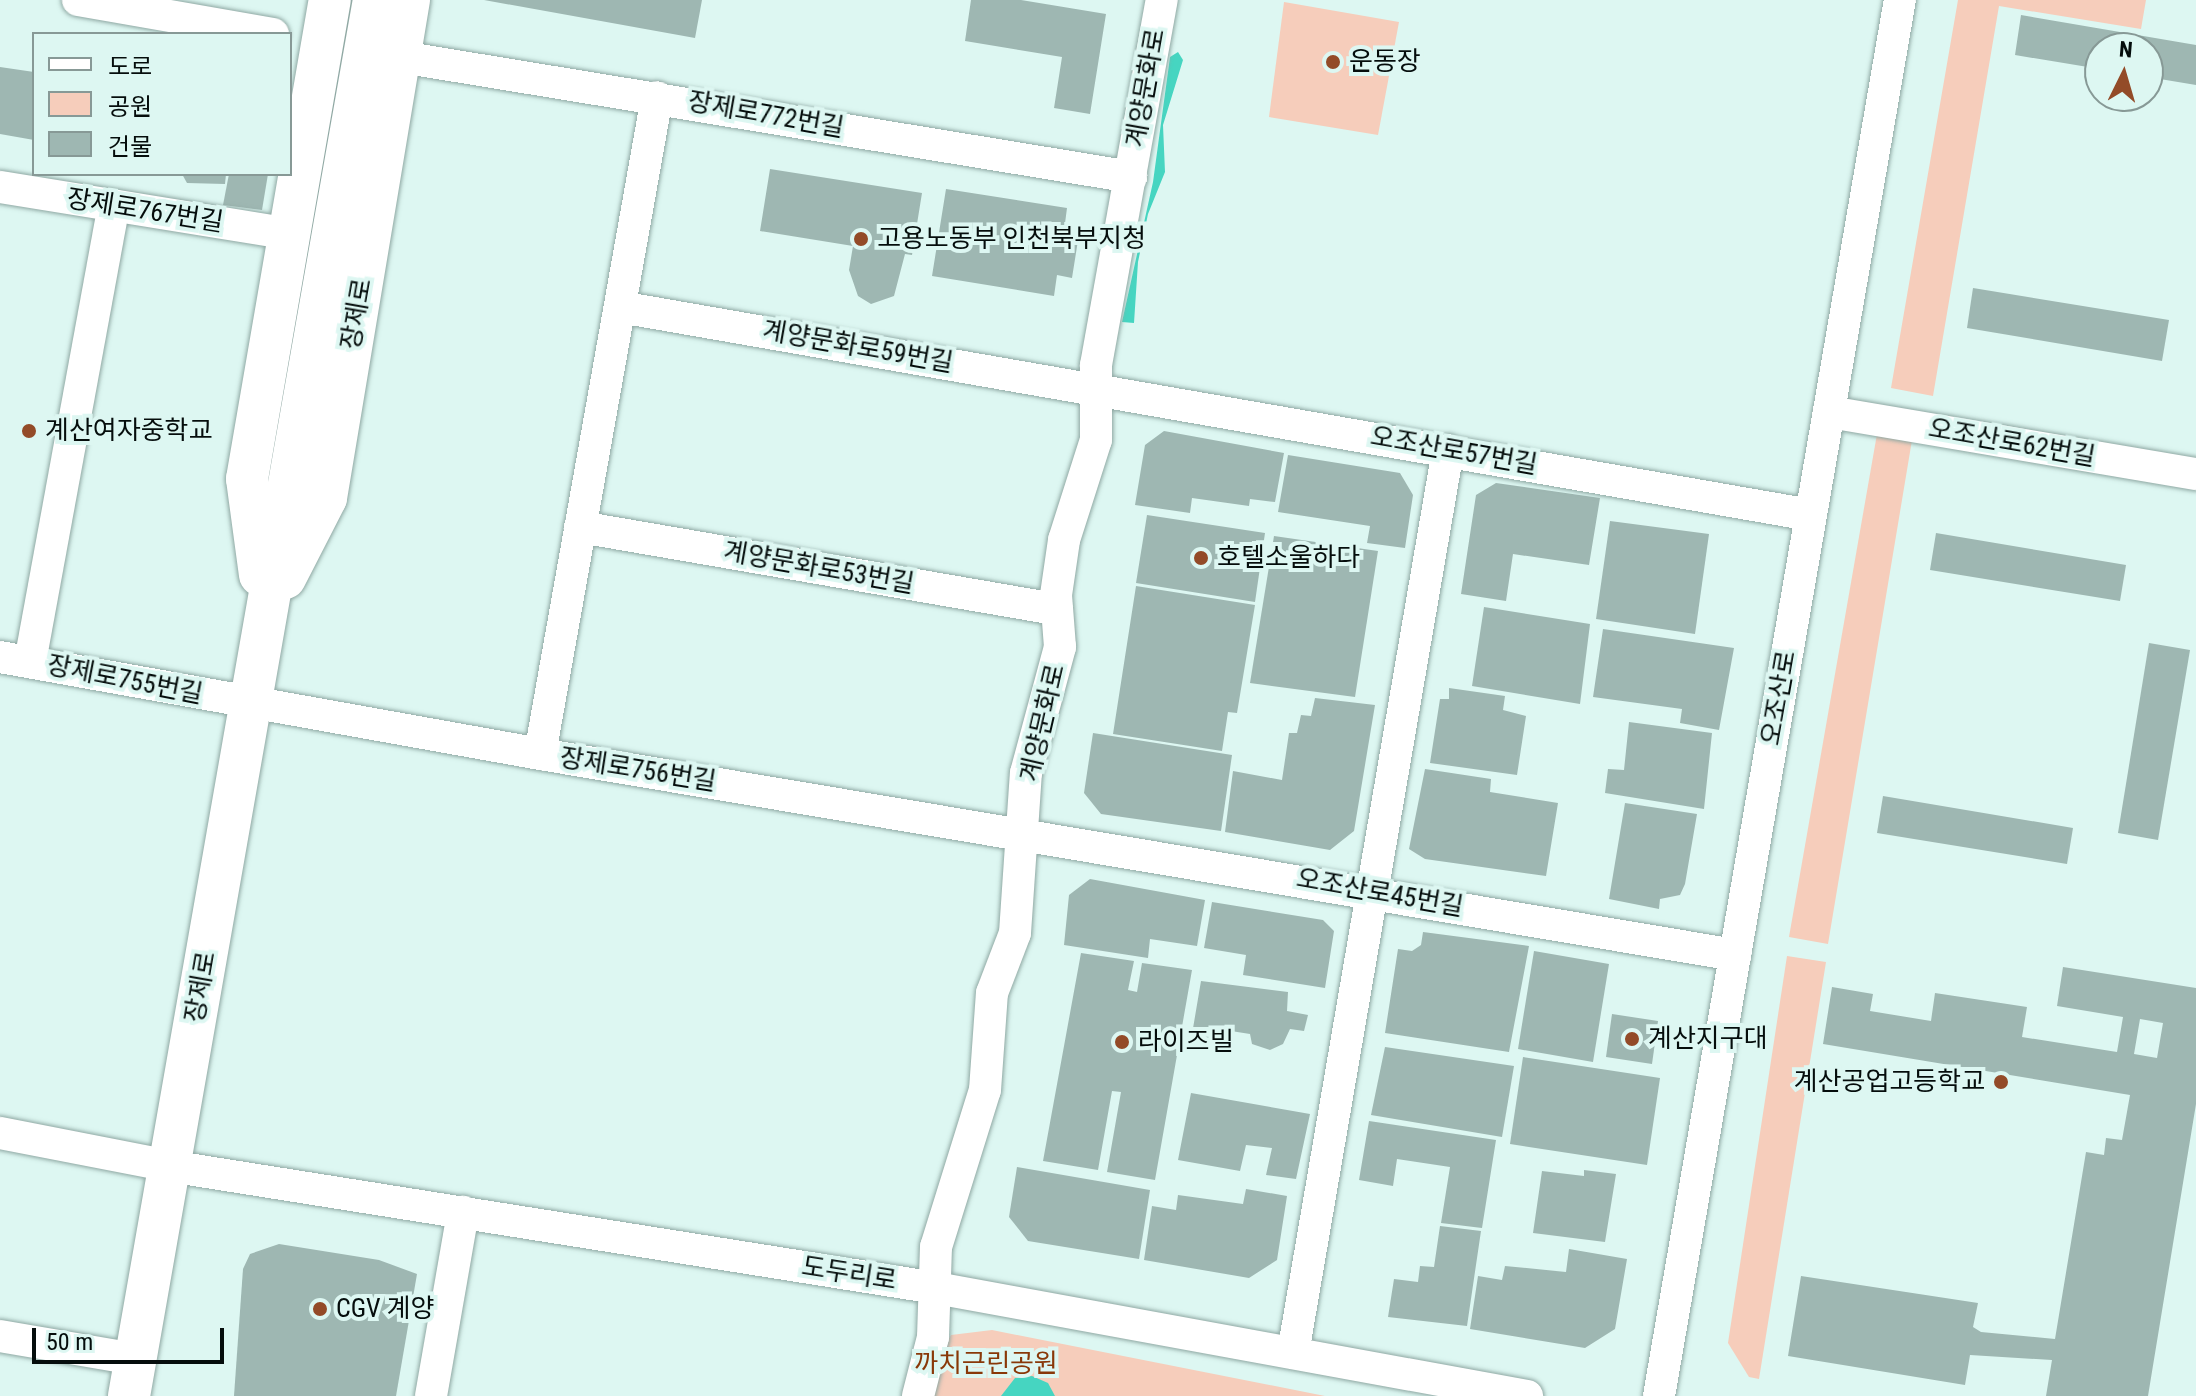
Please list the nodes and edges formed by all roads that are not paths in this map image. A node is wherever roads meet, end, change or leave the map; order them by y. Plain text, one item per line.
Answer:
1 (78, 0) edge
2 (330, 0) edge
3 (374, 0) edge
4 (409, 0) edge
5 (1162, 0) edge
6 (1900, 0) edge
7 (262, 32) edge
8 (306, 40) edge
9 (401, 57) junction
10 (657, 97) junction
11 (1131, 177) junction
12 (0, 187) edge
13 (114, 206) junction
14 (290, 234) junction
15 (620, 307) junction
16 (1097, 388) junction
17 (1829, 412) junction
18 (1448, 450) junction
19 (2196, 474) edge
20 (1811, 515) junction
21 (580, 527) junction
22 (1057, 609) junction
23 (266, 615) junction
24 (15, 659) edge
25 (250, 703) junction
26 (540, 754) junction
27 (1026, 833) junction
28 (1372, 892) junction
29 (1735, 955) junction
30 (0, 1133) edge
31 (169, 1166) junction
32 (463, 1212) junction
33 (936, 1288) junction
34 (0, 1336) edge
35 (1293, 1353) junction
36 (132, 1378) edge
37 (431, 1396) edge
38 (918, 1396) edge
39 (1527, 1396) edge
40 (1659, 1396) edge

1 - 7 street
2 - 8 main road, 장제로
3 - 23 main road, 장제로
4 - 9 main road, 장제로
5 - 11 street, 계양문화로
6 - 17 street, 오조산로
8 - 14 main road, 장제로
9 - 10 street, 장제로772번길
9 - 23 main road, 장제로
10 - 11 street, 장제로772번길
10 - 15 street
11 - 16 street, 계양문화로
12 - 13 street, 장제로767번길
13 - 14 street, 장제로767번길
13 - 24 street
14 - 23 main road, 장제로
15 - 16 street, 계양문화로59번길
15 - 21 street
16 - 18 street, 오조산로57번길
16 - 22 street, 계양문화로
17 - 19 street, 오조산로62번길
17 - 20 street, 오조산로
18 - 20 street, 오조산로57번길
18 - 28 street
20 - 29 street, 오조산로
21 - 22 street, 계양문화로53번길
21 - 26 street
22 - 27 street, 계양문화로
23 - 25 main road, 장제로
24 - 25 street, 장제로755번길
25 - 26 street, 장제로756번길
25 - 31 main road, 장제로
26 - 27 street, 장제로756번길
27 - 28 street, 오조산로45번길
27 - 33 street, 계양문화로
28 - 29 street, 오조산로45번길
28 - 35 street
29 - 40 street, 오조산로
30 - 31 street, 도두리로
31 - 32 street, 도두리로
31 - 36 main road, 장제로
32 - 33 street, 도두리로
32 - 37 street
33 - 35 street, 도두리로
33 - 38 street, 계양문화로
34 - 36 street, 장제로
35 - 39 street, 도두리로

